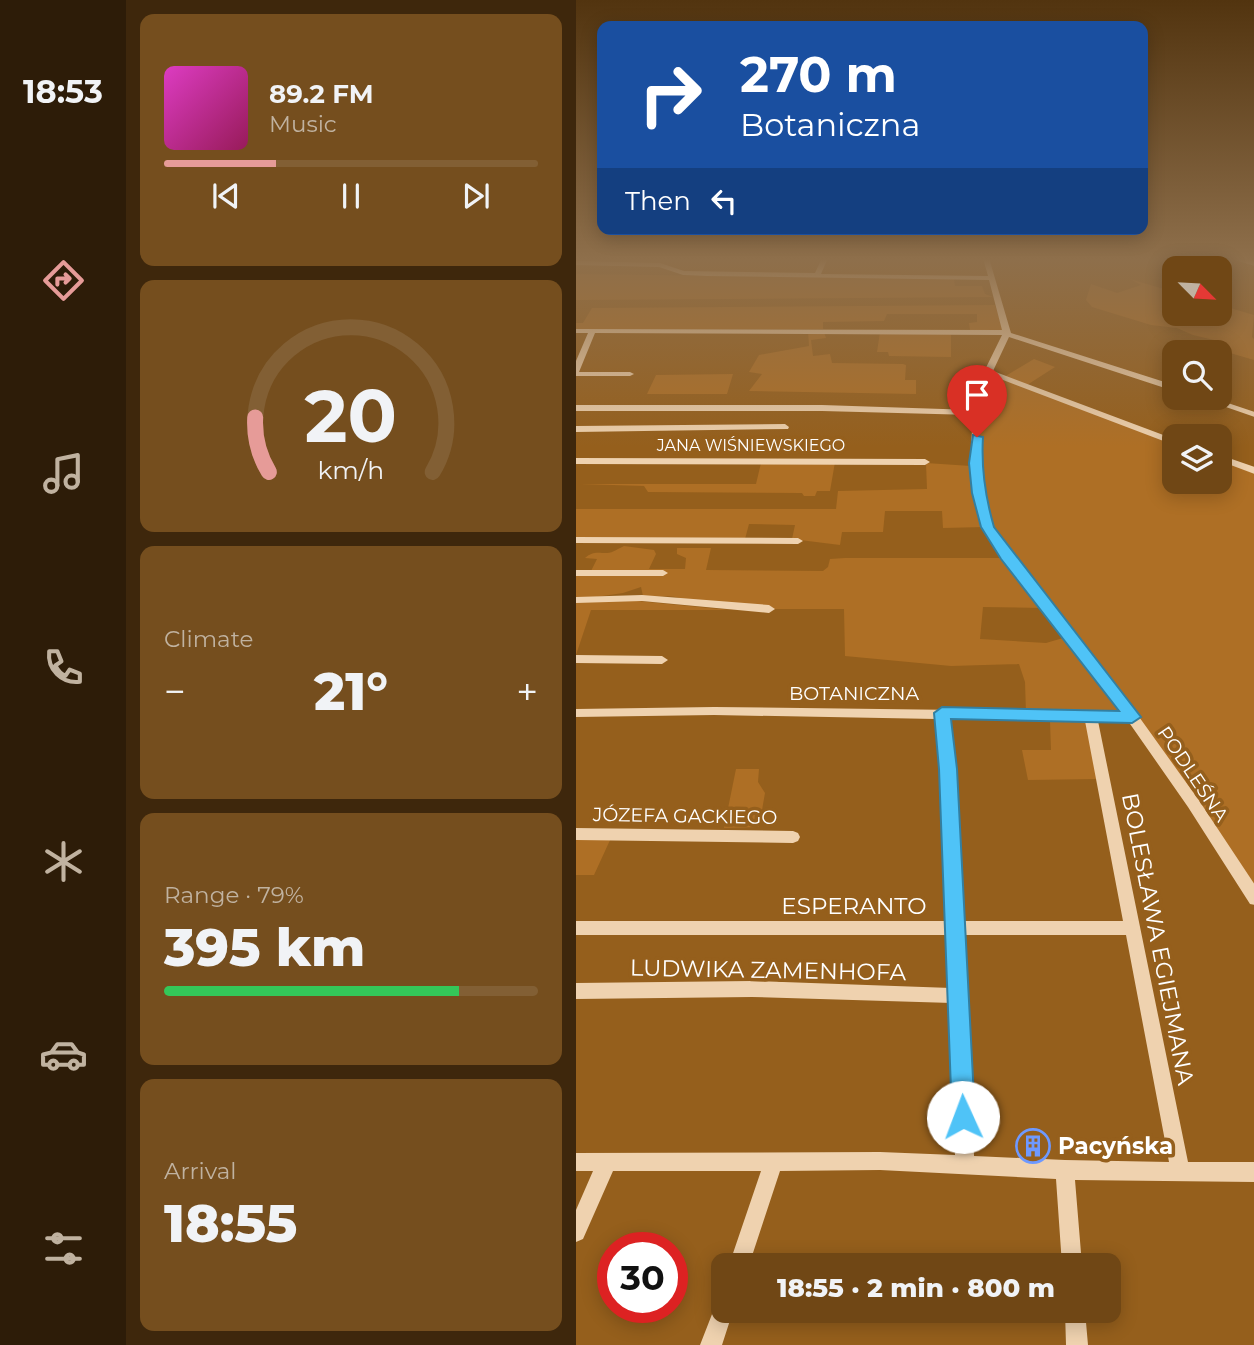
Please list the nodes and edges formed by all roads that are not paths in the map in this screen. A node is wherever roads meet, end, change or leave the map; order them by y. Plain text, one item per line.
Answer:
1 (1003, 321) edge
2 (593, 330) junction
3 (576, 331) edge
4 (1007, 333) junction
5 (576, 372) edge
6 (989, 372) junction
7 (630, 374) dead end
8 (1162, 384) edge
9 (576, 408) edge
10 (1232, 408) edge
11 (977, 413) junction
12 (1254, 415) edge
13 (785, 428) dead end
14 (576, 429) edge
15 (1162, 437) edge
16 (576, 461) edge
17 (925, 462) dead end
18 (1232, 463) edge
19 (1254, 471) edge
20 (576, 540) edge
21 (798, 541) dead end
22 (576, 573) edge
23 (664, 573) dead end
24 (576, 600) edge
25 (768, 608) dead end
26 (576, 659) edge
27 (662, 660) dead end
28 (576, 713) edge
29 (942, 713) junction
30 (1132, 717) junction
31 (1091, 718) junction
32 (576, 834) edge
33 (793, 837) dead end
34 (1254, 899) edge
35 (576, 928) edge
36 (1132, 928) junction
37 (954, 929) junction
38 (576, 991) edge
39 (960, 996) junction
40 (774, 1161) junction
41 (576, 1162) edge
42 (608, 1163) junction
43 (965, 1165) junction
44 (1065, 1170) junction
45 (1180, 1170) junction
46 (1254, 1172) edge
47 (576, 1232) edge
48 (743, 1253) edge
49 (1071, 1253) edge
50 (719, 1323) edge
51 (1076, 1323) edge
52 (711, 1345) edge
53 (1077, 1345) edge

1 - 4 street
2 - 3 street
2 - 4 street
2 - 5 street
4 - 6 street, PODLEŚNA
4 - 8 street
5 - 7 street
6 - 11 street, PODLEŚNA
6 - 15 street
9 - 11 street
10 - 12 street
11 - 30 street, PODLEŚNA
13 - 14 street
16 - 17 street, JANA WIŚNIEWSKIEGO
18 - 19 street
20 - 21 street
22 - 23 street
24 - 25 street
26 - 27 street
28 - 29 street, BOTANICZNA
29 - 31 street, BOTANICZNA
29 - 37 street
30 - 31 street, BOTANICZNA
30 - 34 street, PODLEŚNA
31 - 36 street, BOLESŁAWA EGIEJMANA
32 - 33 street, JÓZEFA GACKIEGO
35 - 37 street, ESPERANTO
36 - 37 street, ESPERANTO
36 - 45 street, BOLESŁAWA EGIEJMANA
37 - 39 street
38 - 39 street, LUDWIKA ZAMENHOFA
39 - 43 street
40 - 42 street
40 - 43 street
40 - 48 street
41 - 42 street
42 - 47 street
43 - 44 street
44 - 45 street
44 - 49 street
45 - 46 street
50 - 52 street
51 - 53 street

